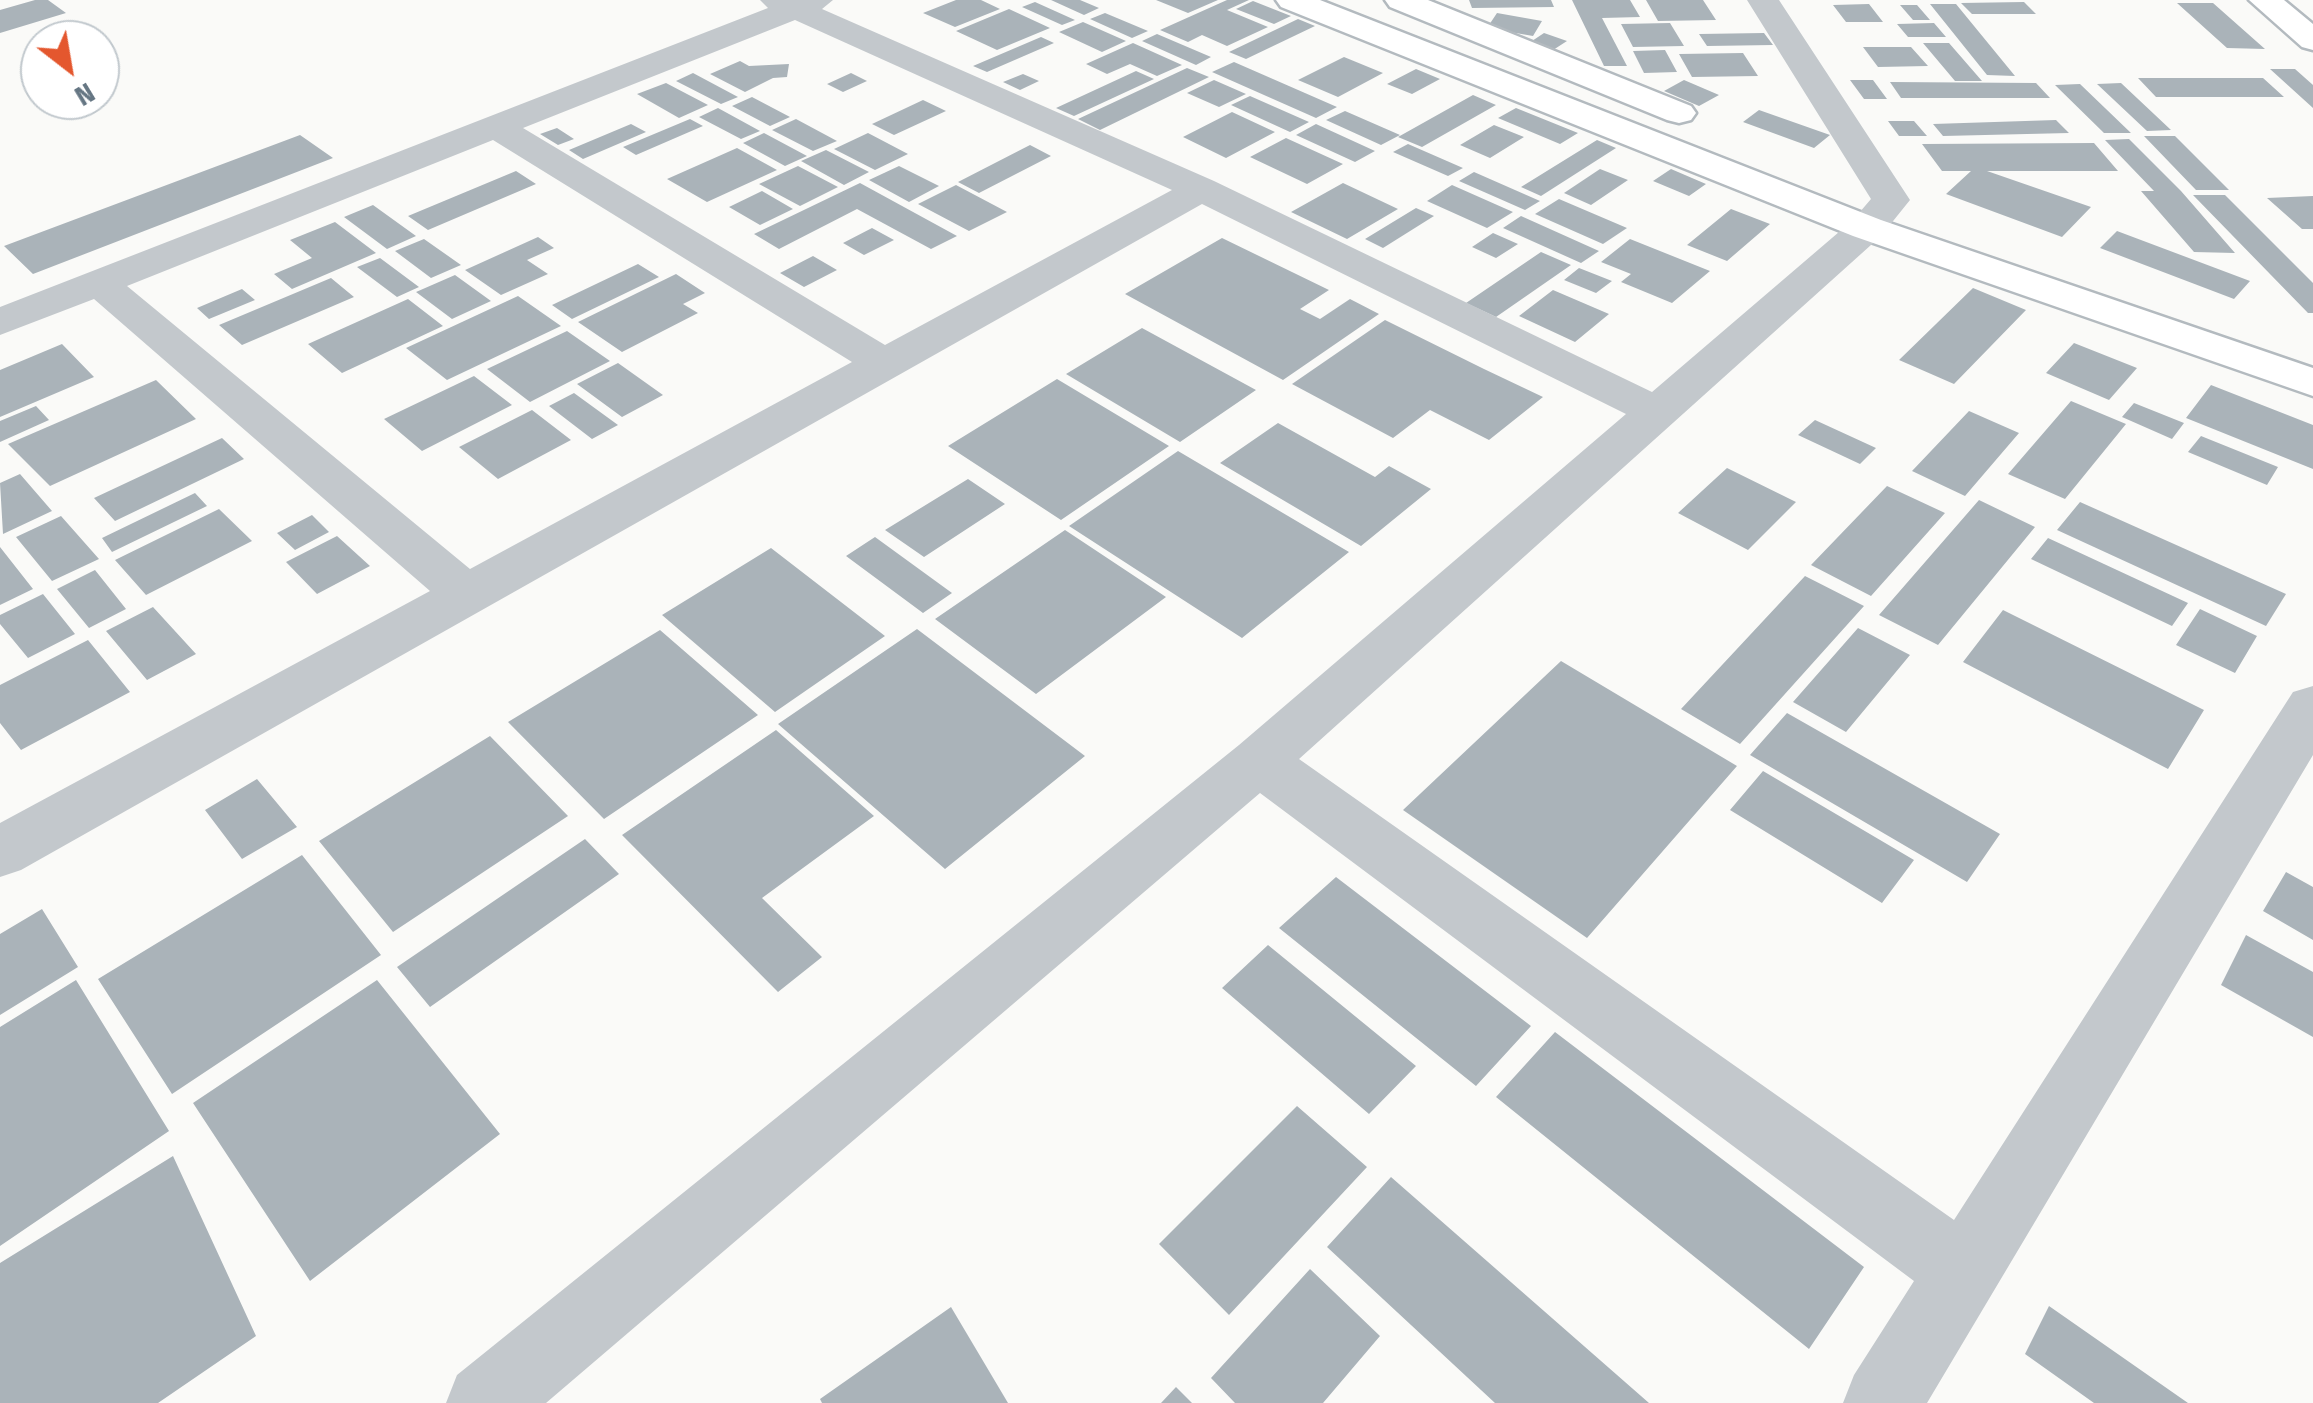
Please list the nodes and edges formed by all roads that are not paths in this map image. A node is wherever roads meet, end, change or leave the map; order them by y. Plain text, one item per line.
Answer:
1 (1292, 0) edge
2 (1763, 0) edge
3 (2265, 0) edge
4 (1415, 2) edge
5 (796, 3) edge
6 (2313, 40) edge
7 (1711, 126) dead end
8 (498, 128) junction
9 (1837, 178) dead end
10 (1201, 189) junction
11 (1879, 214) junction
12 (99, 283) junction
13 (0, 322) edge
14 (2313, 352) edge
15 (884, 364) junction
16 (2313, 384) edge
17 (1657, 412) junction
18 (467, 594) junction
19 (2313, 707) edge
20 (1259, 761) junction
21 (0, 852) edge
22 (1961, 1270) junction
23 (486, 1403) edge
24 (1882, 1403) edge

1 - 11 main road
2 - 11 street
3 - 6 main road
4 - 7 main road
5 - 8 street
5 - 10 street
8 - 12 street
8 - 15 street
9 - 11 main road
10 - 15 street
10 - 17 street
11 - 14 main road
11 - 16 main road
11 - 17 street
12 - 13 street
12 - 18 street
15 - 18 street
17 - 20 street
18 - 21 street
19 - 22 street
20 - 22 street
20 - 23 street
22 - 24 street

